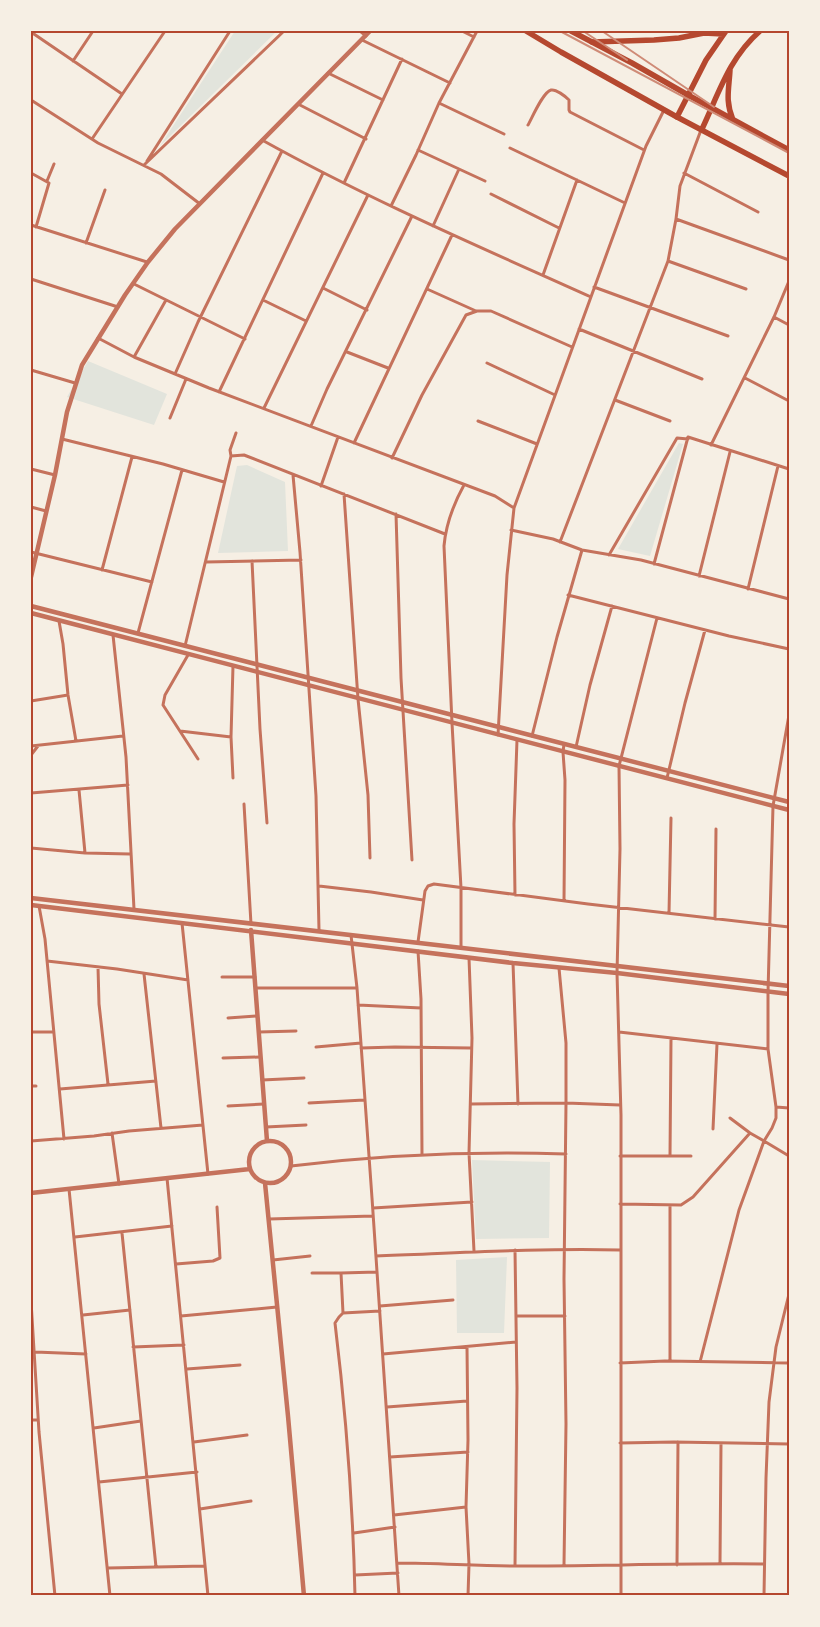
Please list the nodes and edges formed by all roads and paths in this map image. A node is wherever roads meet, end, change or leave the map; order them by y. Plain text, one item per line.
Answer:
1 (93, 31) edge
2 (165, 31) edge
3 (230, 31) edge
4 (284, 31) edge
5 (360, 31) edge
6 (370, 31) edge
7 (462, 31) edge
8 (477, 31) edge
9 (526, 31) edge
10 (570, 31) edge
11 (760, 31) edge
12 (31, 32) edge
13 (36, 33) edge
14 (724, 33) edge
15 (474, 37) junction
16 (364, 38) junction
17 (592, 42) junction
18 (402, 59) junction
19 (74, 61) junction
20 (731, 65) junction
21 (328, 73) junction
22 (450, 83) junction
23 (122, 94) junction
24 (688, 95) junction
25 (31, 100) edge
26 (383, 100) junction
27 (439, 103) junction
28 (298, 104) junction
29 (712, 108) junction
30 (664, 110) junction
31 (677, 117) junction
32 (733, 120) junction
33 (528, 125) dead end
34 (702, 129) junction
35 (504, 134) dead end
36 (92, 139) junction
37 (366, 139) junction
38 (262, 140) junction
39 (510, 148) dead end
40 (418, 150) junction
41 (644, 150) junction
42 (789, 150) edge
43 (282, 151) junction
44 (54, 164) dead end
45 (144, 165) junction
46 (458, 169) junction
47 (31, 173) edge
48 (323, 173) junction
49 (684, 173) junction
50 (789, 176) edge
51 (577, 180) junction
52 (47, 181) junction
53 (485, 181) dead end
54 (344, 183) junction
55 (105, 190) dead end
56 (491, 194) dead end
57 (368, 195) junction
58 (625, 203) junction
59 (200, 204) junction
60 (390, 206) junction
61 (758, 212) dead end
62 (412, 216) junction
63 (676, 219) junction
64 (31, 225) edge
65 (433, 226) junction
66 (36, 227) junction
67 (559, 228) junction
68 (452, 234) junction
69 (86, 243) junction
70 (789, 260) edge
71 (668, 261) junction
72 (148, 262) junction
73 (543, 275) junction
74 (31, 279) edge
75 (789, 280) edge
76 (134, 284) junction
77 (594, 287) junction
78 (323, 288) junction
79 (427, 289) junction
80 (746, 289) dead end
81 (591, 297) junction
82 (166, 300) junction
83 (263, 300) junction
84 (118, 307) junction
85 (650, 308) junction
86 (367, 310) junction
87 (476, 311) junction
88 (201, 316) junction
89 (774, 317) junction
90 (306, 321) junction
91 (789, 325) edge
92 (579, 329) junction
93 (728, 336) dead end
94 (98, 338) junction
95 (245, 339) junction
96 (572, 347) junction
97 (633, 351) junction
98 (347, 352) junction
99 (134, 358) junction
100 (486, 363) dead end
101 (388, 368) junction
102 (31, 370) edge
103 (175, 374) junction
104 (745, 378) junction
105 (186, 379) junction
106 (702, 379) dead end
107 (75, 383) junction
108 (219, 392) junction
109 (555, 395) junction
110 (615, 400) junction
111 (789, 401) edge
112 (264, 408) junction
113 (170, 418) dead end
114 (478, 421) dead end
115 (670, 421) dead end
116 (311, 426) junction
117 (236, 432) dead end
118 (338, 437) junction
119 (61, 439) junction
120 (688, 439) junction
121 (354, 443) junction
122 (537, 444) junction
123 (711, 445) junction
124 (730, 452) junction
125 (231, 456) junction
126 (132, 457) junction
127 (392, 458) junction
128 (778, 466) junction
129 (31, 469) edge
130 (789, 469) edge
131 (182, 470) junction
132 (55, 475) junction
133 (293, 475) junction
134 (224, 482) junction
135 (464, 485) junction
136 (321, 486) junction
137 (344, 494) junction
138 (31, 507) edge
139 (514, 508) junction
140 (46, 511) junction
141 (396, 514) junction
142 (511, 530) junction
143 (445, 534) junction
144 (560, 542) junction
145 (582, 550) junction
146 (31, 552) edge
147 (37, 554) junction
148 (609, 554) junction
149 (301, 560) junction
150 (252, 561) junction
151 (206, 562) junction
152 (654, 564) junction
153 (102, 570) junction
154 (700, 576) junction
155 (31, 577) edge
156 (152, 582) junction
157 (748, 589) junction
158 (568, 595) junction
159 (789, 598) edge
160 (31, 606) edge
161 (612, 606) junction
162 (31, 613) edge
163 (657, 618) junction
164 (59, 620) junction
165 (705, 630) junction
166 (138, 633) junction
167 (113, 635) junction
168 (186, 646) junction
169 (789, 649) edge
170 (188, 654) junction
171 (258, 664) junction
172 (233, 666) junction
173 (258, 672) junction
174 (308, 677) junction
175 (308, 685) junction
176 (358, 690) junction
177 (68, 695) junction
178 (358, 698) junction
179 (31, 701) edge
180 (404, 702) junction
181 (404, 710) junction
182 (452, 715) junction
183 (789, 715) edge
184 (452, 723) junction
185 (498, 727) junction
186 (180, 731) junction
187 (498, 735) junction
188 (123, 736) junction
189 (532, 736) junction
190 (232, 737) junction
191 (787, 738) edge
192 (517, 740) junction
193 (76, 741) junction
194 (564, 744) junction
195 (38, 745) junction
196 (31, 746) edge
197 (576, 747) junction
198 (563, 752) junction
199 (31, 755) edge
200 (198, 759) dead end
201 (621, 759) junction
202 (620, 766) junction
203 (669, 771) junction
204 (233, 778) dead end
205 (667, 778) junction
206 (128, 785) junction
207 (79, 790) junction
208 (31, 794) edge
209 (775, 798) junction
210 (789, 802) edge
211 (244, 804) dead end
212 (773, 806) junction
213 (789, 810) edge
214 (670, 818) dead end
215 (267, 823) dead end
216 (716, 829) dead end
217 (31, 848) edge
218 (84, 853) junction
219 (130, 854) junction
220 (370, 858) dead end
221 (412, 860) dead end
222 (319, 886) junction
223 (461, 888) junction
224 (515, 894) junction
225 (31, 898) edge
226 (423, 900) junction
227 (564, 901) junction
228 (31, 905) edge
229 (39, 906) junction
230 (619, 908) junction
231 (134, 910) junction
232 (670, 913) junction
233 (715, 919) junction
234 (182, 923) junction
235 (251, 924) junction
236 (771, 925) junction
237 (789, 927) edge
238 (319, 930) junction
239 (252, 931) junction
240 (351, 934) junction
241 (418, 942) junction
242 (352, 943) junction
243 (461, 948) junction
244 (418, 951) junction
245 (470, 958) junction
246 (47, 961) junction
247 (513, 963) junction
248 (98, 967) junction
249 (617, 967) junction
250 (559, 968) junction
251 (617, 973) junction
252 (144, 974) junction
253 (222, 977) dead end
254 (255, 977) junction
255 (188, 980) junction
256 (769, 983) junction
257 (789, 986) edge
258 (256, 988) junction
259 (357, 988) junction
260 (768, 992) junction
261 (789, 994) edge
262 (358, 1005) junction
263 (421, 1008) junction
264 (257, 1016) junction
265 (228, 1018) dead end
266 (296, 1030) dead end
267 (31, 1032) edge
268 (53, 1032) junction
269 (259, 1032) junction
270 (619, 1032) junction
271 (671, 1039) junction
272 (716, 1044) junction
273 (361, 1046) junction
274 (316, 1047) dead end
275 (422, 1048) junction
276 (472, 1048) junction
277 (768, 1049) junction
278 (260, 1057) junction
279 (223, 1058) dead end
280 (304, 1078) dead end
281 (262, 1080) junction
282 (156, 1081) junction
283 (108, 1084) junction
284 (60, 1089) junction
285 (364, 1100) junction
286 (309, 1103) dead end
287 (566, 1103) junction
288 (264, 1104) junction
289 (471, 1104) junction
290 (518, 1104) junction
291 (620, 1105) junction
292 (228, 1106) dead end
293 (776, 1107) junction
294 (789, 1108) edge
295 (730, 1118) dead end
296 (203, 1125) junction
297 (306, 1125) dead end
298 (266, 1127) junction
299 (161, 1128) junction
300 (714, 1129) dead end
301 (112, 1133) junction
302 (750, 1133) junction
303 (64, 1139) junction
304 (31, 1141) edge
305 (267, 1141) junction
306 (764, 1141) junction
307 (470, 1153) junction
308 (566, 1154) junction
309 (422, 1155) junction
310 (620, 1156) junction
311 (670, 1156) junction
312 (691, 1156) dead end
313 (789, 1156) edge
314 (369, 1159) junction
315 (291, 1166) junction
316 (250, 1169) junction
317 (208, 1174) junction
318 (168, 1178) junction
319 (264, 1183) junction
320 (119, 1184) junction
321 (69, 1189) junction
322 (31, 1193) edge
323 (472, 1202) junction
324 (620, 1204) junction
325 (670, 1205) junction
326 (217, 1206) dead end
327 (373, 1208) junction
328 (374, 1216) junction
329 (269, 1219) junction
330 (172, 1226) junction
331 (122, 1232) junction
332 (75, 1237) junction
333 (564, 1249) junction
334 (515, 1250) junction
335 (620, 1250) junction
336 (474, 1251) junction
337 (310, 1256) dead end
338 (376, 1256) junction
339 (273, 1260) junction
340 (176, 1264) junction
341 (377, 1272) junction
342 (312, 1273) dead end
343 (341, 1273) junction
344 (789, 1294) edge
345 (453, 1300) dead end
346 (31, 1301) edge
347 (277, 1306) junction
348 (380, 1306) junction
349 (32, 1309) edge
350 (130, 1310) junction
351 (380, 1311) junction
352 (343, 1313) junction
353 (83, 1314) junction
354 (181, 1316) junction
355 (516, 1316) junction
356 (565, 1316) junction
357 (516, 1342) junction
358 (184, 1345) junction
359 (134, 1347) junction
360 (467, 1347) junction
361 (34, 1352) junction
362 (86, 1354) junction
363 (383, 1354) junction
364 (670, 1361) junction
365 (700, 1362) junction
366 (774, 1362) junction
367 (33, 1363) edge
368 (620, 1363) junction
369 (789, 1363) edge
370 (240, 1366) dead end
371 (187, 1369) junction
372 (467, 1401) junction
373 (387, 1406) junction
374 (31, 1420) edge
375 (38, 1420) junction
376 (141, 1421) junction
377 (94, 1428) junction
378 (247, 1435) dead end
379 (194, 1442) junction
380 (678, 1442) junction
381 (620, 1443) junction
382 (721, 1443) junction
383 (767, 1443) junction
384 (789, 1444) edge
385 (468, 1452) junction
386 (390, 1457) junction
387 (197, 1472) junction
388 (147, 1477) junction
389 (99, 1482) junction
390 (251, 1501) dead end
391 (466, 1507) junction
392 (200, 1509) junction
393 (394, 1515) junction
394 (395, 1527) junction
395 (353, 1533) junction
396 (398, 1563) junction
397 (469, 1564) junction
398 (621, 1564) junction
399 (720, 1564) junction
400 (764, 1564) junction
401 (564, 1565) junction
402 (677, 1565) junction
403 (205, 1566) junction
404 (515, 1566) junction
405 (156, 1567) junction
406 (108, 1568) junction
407 (398, 1573) junction
408 (355, 1575) junction
409 (55, 1596) edge
410 (110, 1596) edge
411 (208, 1596) edge
412 (304, 1596) edge
413 (355, 1596) edge
414 (400, 1596) edge
415 (468, 1596) edge
416 (621, 1596) edge
417 (764, 1596) edge

1 - 19 street
2 - 23 street
3 - 45 street
4 - 45 street
5 - 16 street
6 - 16 street
7 - 15 street
8 - 15 street
9 - 30 main road
10 - 17 main road
11 - 20 main road
12 - 13 street
13 - 19 street
14 - 17 main road
14 - 24 main road
15 - 22 street
16 - 18 street
16 - 21 street
17 - 24 main road
18 - 22 street
18 - 26 street
19 - 23 street
20 - 29 main road
20 - 32 main road
21 - 26 street
21 - 28 street
22 - 27 street
23 - 36 street
24 - 29 main road
24 - 31 main road
25 - 36 street
26 - 37 street
27 - 35 street
27 - 40 street
28 - 37 street
28 - 38 street
29 - 32 main road
29 - 34 main road
30 - 31 main road
30 - 41 street
31 - 34 main road
32 - 42 main road
33 - 41 street
34 - 49 street
34 - 50 main road
36 - 45 street
37 - 54 street
38 - 43 street
38 - 59 street
39 - 51 street
40 - 46 street
40 - 60 street
41 - 58 street
43 - 48 street
43 - 88 street
44 - 52 street
45 - 59 street
46 - 53 street
46 - 65 street
47 - 52 street
48 - 54 street
48 - 83 street
49 - 61 street
49 - 63 street
51 - 58 street
51 - 67 street
52 - 66 street
54 - 57 street
55 - 69 street
56 - 67 street
57 - 60 street
57 - 78 street
58 - 77 street
59 - 72 street
60 - 62 street
62 - 65 street
62 - 86 street
63 - 70 street
63 - 71 street
64 - 66 street
65 - 68 street
66 - 69 street
67 - 73 street
68 - 73 street
68 - 79 street
69 - 72 street
71 - 80 street
71 - 85 street
72 - 76 street
73 - 81 street
74 - 84 street
75 - 89 street
76 - 82 street
76 - 84 street
77 - 81 street
77 - 85 street
78 - 86 street
78 - 90 street
79 - 87 street
79 - 101 street
81 - 92 street
82 - 88 street
82 - 99 street
83 - 90 street
83 - 95 street
84 - 94 street
85 - 93 street
85 - 97 street
86 - 98 street
87 - 96 street
87 - 127 street
88 - 95 street
88 - 103 street
89 - 91 street
89 - 104 street
90 - 112 street
92 - 96 street
92 - 97 street
94 - 99 street
94 - 107 street
95 - 108 street
96 - 109 street
97 - 106 street
97 - 110 street
98 - 101 street
98 - 116 street
99 - 103 street
100 - 109 street
101 - 121 street
102 - 107 street
103 - 105 street
104 - 111 street
104 - 123 street
105 - 108 street
105 - 113 street
107 - 119 street
108 - 112 street
109 - 122 street
110 - 115 street
110 - 144 street
112 - 116 street
114 - 122 street
116 - 118 street
117 - 125 street
118 - 121 street
118 - 136 street
119 - 126 street
119 - 132 street
120 - 123 street
120 - 148 street
120 - 152 street
121 - 127 street
122 - 139 street
123 - 124 street
124 - 128 street
124 - 154 street
125 - 133 street
125 - 134 street
126 - 131 street
126 - 153 street
127 - 135 street
128 - 130 street
128 - 157 street
129 - 132 street
131 - 134 street
131 - 156 street
132 - 140 street
133 - 136 street
133 - 149 street
134 - 151 street
135 - 139 street
135 - 143 street
136 - 137 street
137 - 141 street
137 - 176 street
138 - 140 street
139 - 142 street
140 - 147 street
141 - 143 street
141 - 180 street
142 - 144 street
142 - 185 street
143 - 182 street
144 - 145 street
145 - 148 street
145 - 158 street
146 - 147 street
147 - 153 street
147 - 155 street
148 - 152 street
149 - 150 street
149 - 174 street
150 - 151 street
150 - 171 street
151 - 168 street
152 - 154 street
153 - 156 street
154 - 157 street
156 - 166 street
157 - 159 street
158 - 161 street
158 - 189 street
160 - 166 street
161 - 163 street
161 - 197 street
162 - 164 street
163 - 165 street
163 - 201 street
164 - 167 street
164 - 177 street
165 - 169 street
165 - 203 street
166 - 168 street
167 - 170 street
167 - 188 street
168 - 171 street
170 - 172 street
170 - 186 street
171 - 173 street
171 - 174 street
172 - 173 street
172 - 190 street
173 - 175 street
173 - 215 street
174 - 175 street
174 - 176 street
175 - 178 street
175 - 222 street
176 - 178 street
176 - 180 street
177 - 179 street
177 - 193 street
178 - 181 street
178 - 220 street
180 - 181 street
180 - 182 street
181 - 184 street
181 - 221 street
182 - 184 street
182 - 185 street
183 - 191 street
184 - 187 street
184 - 223 street
185 - 187 street
185 - 189 street
186 - 190 street
186 - 200 street
187 - 192 street
188 - 193 street
188 - 206 street
189 - 194 street
190 - 204 street
191 - 209 street
192 - 198 street
192 - 224 street
193 - 195 street
194 - 197 street
194 - 198 street
195 - 196 street
195 - 199 street
197 - 201 street
198 - 202 street
198 - 227 street
201 - 202 street
201 - 203 street
202 - 205 street
202 - 230 street
203 - 205 street
203 - 209 street
205 - 212 street
206 - 207 street
206 - 219 street
207 - 208 street
207 - 218 street
209 - 210 street
209 - 212 street
211 - 235 street
212 - 213 street
212 - 236 street
214 - 232 street
216 - 233 street
217 - 218 street
218 - 219 street
219 - 231 street
222 - 226 street
222 - 238 street
223 - 224 street
223 - 226 street
223 - 243 street
224 - 227 street
225 - 231 street
226 - 241 street
227 - 230 street
228 - 229 street
229 - 234 street
229 - 246 street
230 - 232 street
230 - 249 street
231 - 235 street
232 - 233 street
233 - 236 street
234 - 239 street
234 - 255 street
235 - 238 street
235 - 239 street
236 - 237 street
236 - 256 street
238 - 240 street
239 - 242 street
239 - 254 street
240 - 241 street
240 - 242 street
241 - 243 street
242 - 244 street
242 - 259 street
243 - 249 street
244 - 245 street
244 - 263 street
245 - 247 street
245 - 276 street
246 - 248 street
246 - 268 street
247 - 250 street
247 - 290 street
248 - 252 street
248 - 283 street
249 - 251 street
249 - 256 street
250 - 251 street
250 - 287 street
251 - 260 street
251 - 270 street
252 - 255 street
252 - 282 street
253 - 254 street
254 - 258 street
255 - 296 street
256 - 257 street
256 - 260 street
258 - 259 street
258 - 264 street
259 - 262 street
260 - 261 street
260 - 277 street
262 - 263 street
262 - 273 street
263 - 275 street
264 - 265 street
264 - 269 street
266 - 269 street
267 - 268 street
268 - 284 street
269 - 278 street
270 - 271 street
270 - 291 street
271 - 272 street
271 - 311 street
272 - 277 street
272 - 300 street
273 - 274 street
273 - 275 street
273 - 285 street
275 - 276 street
275 - 309 street
276 - 289 street
277 - 293 street
278 - 279 street
278 - 281 street
280 - 281 street
281 - 288 street
282 - 283 street
282 - 299 street
283 - 284 street
284 - 303 street
285 - 286 street
285 - 314 street
287 - 290 street
287 - 291 street
287 - 308 street
288 - 292 street
288 - 298 street
289 - 290 street
289 - 307 street
291 - 310 street
293 - 294 street
293 - 306 street
295 - 302 street
296 - 299 street
296 - 317 street
297 - 298 street
298 - 305 street
299 - 301 street
301 - 303 street
301 - 320 street
302 - 306 street
302 - 325 street
303 - 304 street
305 - 315 street
305 - 316 street
306 - 313 street
306 - 365 street
307 - 308 street
307 - 309 street
307 - 323 street
308 - 333 street
309 - 314 street
310 - 311 street
310 - 324 street
311 - 312 street
314 - 315 street
314 - 327 street
315 - 319 street
316 - 317 street
316 - 319 street
317 - 318 street
318 - 320 street
318 - 330 street
319 - 329 street
320 - 321 street
321 - 322 street
321 - 332 street
323 - 327 street
323 - 336 street
324 - 325 street
324 - 335 street
325 - 364 street
326 - 340 street
327 - 328 street
328 - 329 street
328 - 338 street
329 - 339 street
330 - 331 street
330 - 340 street
331 - 332 street
331 - 350 street
332 - 353 street
333 - 334 street
333 - 335 street
333 - 356 street
334 - 336 street
334 - 355 street
335 - 368 street
336 - 338 street
337 - 339 street
338 - 341 street
339 - 347 street
340 - 354 street
341 - 343 street
341 - 348 street
342 - 343 street
343 - 352 street
344 - 366 street
345 - 348 street
346 - 349 street
347 - 354 street
347 - 412 street
348 - 351 street
349 - 361 street
350 - 353 street
350 - 359 street
351 - 352 street
351 - 363 street
352 - 395 street
353 - 362 street
354 - 358 street
355 - 356 street
355 - 357 street
356 - 401 street
357 - 360 street
357 - 404 street
358 - 359 street
358 - 371 street
359 - 376 street
360 - 363 street
360 - 372 street
361 - 362 street
361 - 367 street
362 - 377 street
363 - 373 street
364 - 365 street
364 - 368 street
365 - 366 street
366 - 369 street
366 - 383 street
367 - 375 street
368 - 381 street
370 - 371 street
371 - 379 street
372 - 373 street
372 - 385 street
373 - 386 street
374 - 375 street
375 - 409 street
376 - 377 street
376 - 388 street
377 - 389 street
378 - 379 street
379 - 387 street
380 - 381 street
380 - 382 street
380 - 402 street
381 - 398 street
382 - 383 street
382 - 399 street
383 - 384 street
383 - 400 street
385 - 386 street
385 - 391 street
386 - 393 street
387 - 388 street
387 - 392 street
388 - 389 street
388 - 405 street
389 - 406 street
390 - 392 street
391 - 393 street
391 - 397 street
392 - 403 street
393 - 394 street
394 - 395 street
394 - 396 street
395 - 408 street
396 - 397 street
396 - 407 street
397 - 404 street
397 - 415 street
398 - 401 street
398 - 402 street
398 - 416 street
399 - 400 street
399 - 402 street
400 - 417 street
401 - 404 street
403 - 405 street
403 - 411 street
405 - 406 street
406 - 410 street
407 - 408 street
407 - 414 street
408 - 413 street

